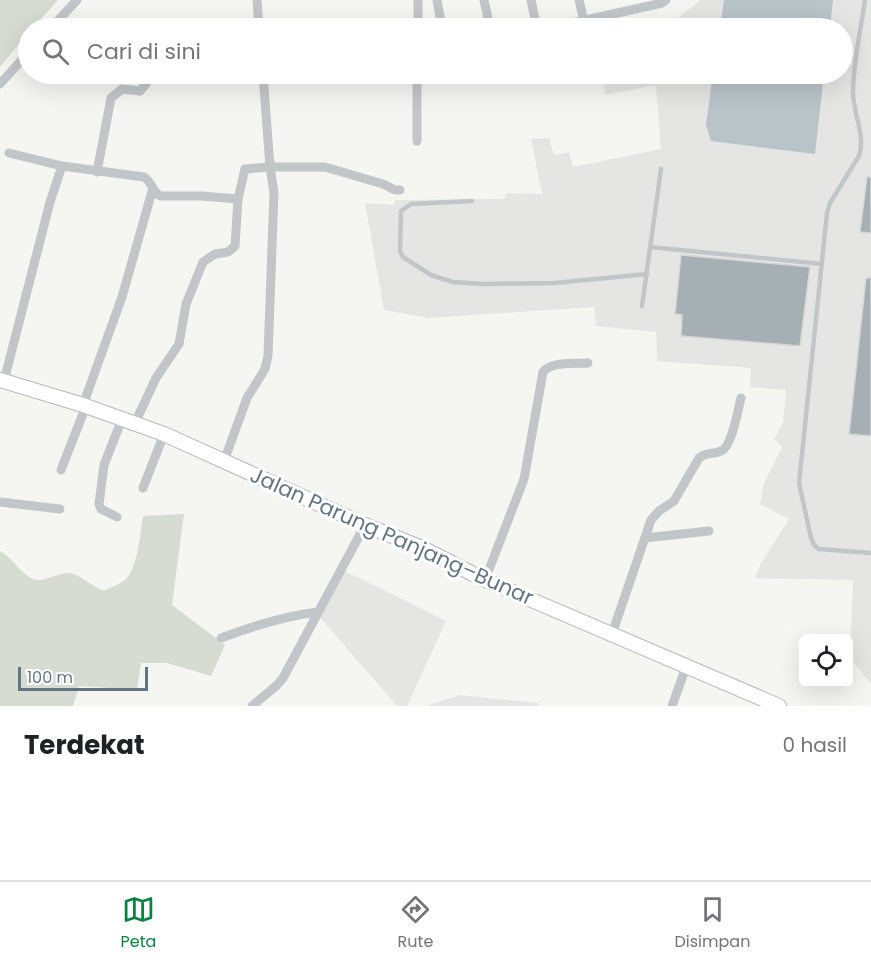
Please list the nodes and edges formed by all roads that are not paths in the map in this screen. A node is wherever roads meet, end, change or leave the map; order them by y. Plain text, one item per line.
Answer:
1 (77, 0) edge
2 (257, 0) edge
3 (418, 0) edge
4 (437, 0) edge
5 (484, 0) edge
6 (531, 0) edge
7 (579, 0) edge
8 (626, 0) edge
9 (666, 0) edge
10 (865, 0) edge
11 (628, 11) junction
12 (60, 18) edge
13 (258, 18) edge
14 (418, 18) edge
15 (440, 18) edge
16 (488, 18) edge
17 (535, 18) edge
18 (583, 18) edge
19 (597, 18) edge
20 (18, 64) edge
21 (0, 84) edge
22 (146, 84) edge
23 (264, 84) edge
24 (417, 84) edge
25 (417, 141) dead end
26 (9, 153) dead end
27 (62, 166) junction
28 (270, 167) junction
29 (661, 169) dead end
30 (97, 172) junction
31 (153, 188) junction
32 (400, 190) dead end
33 (238, 199) junction
34 (472, 201) dead end
35 (650, 247) junction
36 (822, 264) junction
37 (647, 274) junction
38 (642, 306) dead end
39 (588, 363) dead end
40 (2, 380) edge
41 (741, 398) dead end
42 (84, 406) junction
43 (128, 421) junction
44 (164, 434) junction
45 (224, 461) junction
46 (61, 470) dead end
47 (143, 488) dead end
48 (0, 502) edge
49 (60, 510) dead end
50 (117, 517) dead end
51 (364, 525) junction
52 (709, 531) dead end
53 (645, 538) junction
54 (871, 553) edge
55 (485, 580) junction
56 (318, 612) junction
57 (612, 634) junction
58 (221, 638) dead end
59 (686, 667) junction
60 (252, 706) edge
61 (672, 706) edge
62 (779, 706) edge

1 - 12 street
2 - 13 street
3 - 14 street
4 - 15 street
5 - 16 street
6 - 17 street
7 - 18 street
8 - 11 street
9 - 11 street
10 - 36 lane
11 - 19 street
20 - 21 street
22 - 30 street
23 - 28 street
24 - 25 street
26 - 27 street
27 - 30 street
27 - 40 street
28 - 32 street
28 - 33 street
28 - 45 street
29 - 35 lane
30 - 31 street
31 - 33 street
31 - 42 street
33 - 43 street
34 - 37 lane
35 - 36 lane
35 - 37 lane
36 - 54 lane
37 - 38 lane
39 - 55 street
40 - 42 main road, Jalan Parung Panjang–Bunar
41 - 53 street
42 - 43 main road, Jalan Parung Panjang–Bunar
42 - 46 street
43 - 44 main road, Jalan Parung Panjang–Bunar
43 - 50 street
44 - 45 main road, Jalan Parung Panjang–Bunar
44 - 47 street
45 - 51 main road, Jalan Parung Panjang–Bunar
48 - 49 street
51 - 55 main road, Jalan Parung Panjang–Bunar
51 - 56 street
52 - 53 street
53 - 57 street
55 - 57 main road, Jalan Parung Panjang–Bunar
56 - 58 street
56 - 60 street
57 - 59 main road, Jalan Parung Panjang–Bunar
59 - 61 street
59 - 62 main road, Jalan Parung Panjang–Bunar

